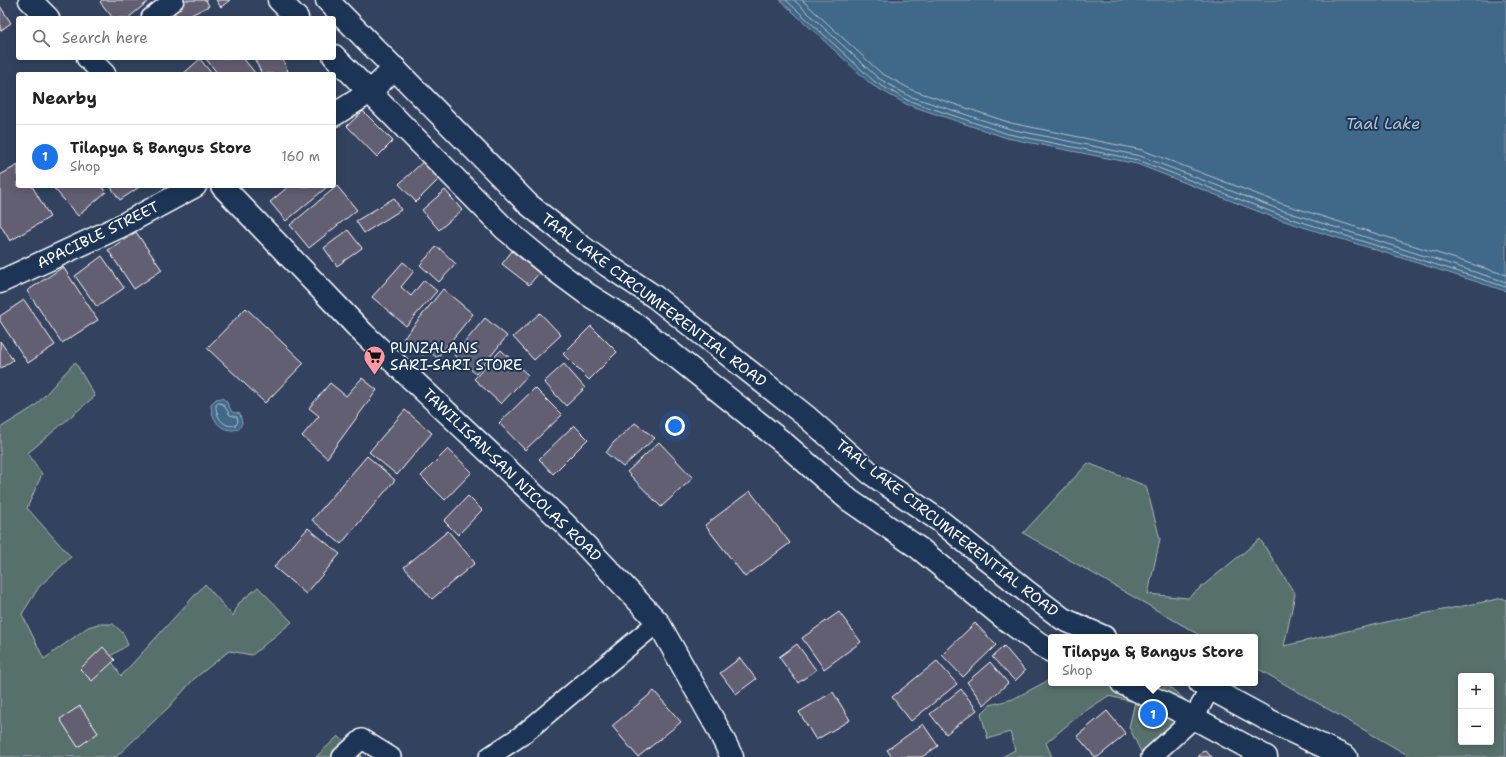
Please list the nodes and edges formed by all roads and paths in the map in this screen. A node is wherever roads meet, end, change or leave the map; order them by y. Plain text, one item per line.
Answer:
1 (30, 0) edge
2 (174, 0) edge
3 (279, 0) edge
4 (327, 0) edge
5 (46, 16) edge
6 (154, 16) edge
7 (295, 16) edge
8 (336, 58) edge
9 (395, 68) junction
10 (370, 92) junction
11 (336, 114) edge
12 (191, 188) edge
13 (224, 188) edge
14 (0, 282) edge
15 (658, 622) junction
16 (1097, 634) edge
17 (1048, 650) edge
18 (1128, 686) edge
19 (1205, 686) edge
20 (1207, 686) edge
21 (1194, 718) junction
22 (342, 757) edge
23 (391, 757) edge
24 (489, 757) edge
25 (732, 757) edge
26 (1151, 757) edge
27 (1266, 757) edge
28 (1346, 757) edge

1 - 5 main road
2 - 6 street
3 - 7 main road
4 - 9 main road, TAAL LAKE CIRCUMFERENTIAL ROAD
8 - 10 main road, TAAL LAKE CIRCUMFERENTIAL ROAD
9 - 10 main road
9 - 16 main road, TAAL LAKE CIRCUMFERENTIAL ROAD
10 - 11 main road
10 - 17 main road, TAAL LAKE CIRCUMFERENTIAL ROAD
12 - 14 main road, APACIBLE STREET
13 - 15 main road, TAWILISAN-SAN NICOLAS ROAD
15 - 24 street
15 - 25 main road, TAWILISAN-SAN NICOLAS ROAD
18 - 21 main road
19 - 21 street
20 - 28 main road
21 - 26 street
21 - 27 main road
22 - 23 street

